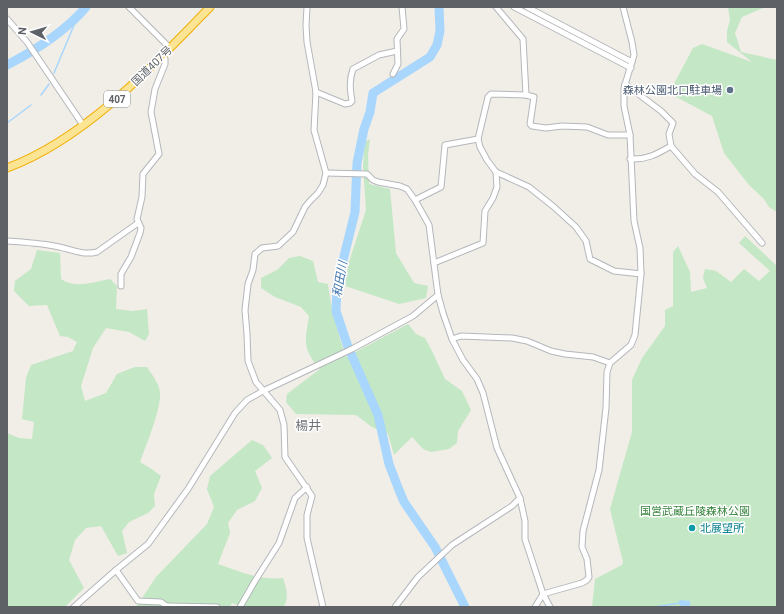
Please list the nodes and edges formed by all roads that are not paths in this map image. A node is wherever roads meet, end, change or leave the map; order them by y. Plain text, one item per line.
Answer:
1 (129, 7) edge
2 (210, 7) edge
3 (307, 7) edge
4 (402, 7) edge
5 (496, 7) edge
6 (514, 7) edge
7 (527, 7) edge
8 (623, 7) edge
9 (7, 20) edge
10 (170, 48) junction
11 (397, 51) junction
12 (162, 55) junction
13 (632, 62) junction
14 (631, 68) junction
15 (393, 74) dead end
16 (625, 84) junction
17 (316, 92) junction
18 (526, 95) junction
19 (83, 124) junction
20 (630, 135) junction
21 (478, 139) junction
22 (671, 146) junction
23 (630, 159) junction
24 (7, 168) edge
25 (496, 172) junction
26 (326, 173) junction
27 (415, 200) junction
28 (138, 223) junction
29 (7, 241) edge
30 (762, 243) dead end
31 (434, 263) junction
32 (641, 274) junction
33 (121, 286) dead end
34 (438, 295) junction
35 (452, 339) junction
36 (610, 363) junction
37 (263, 391) junction
38 (307, 487) junction
39 (520, 498) junction
40 (116, 570) junction
41 (543, 594) junction
42 (138, 604) edge
43 (74, 607) edge
44 (168, 607) edge
45 (217, 607) edge
46 (240, 607) edge
47 (323, 607) edge
48 (395, 607) edge
49 (535, 607) edge
50 (550, 607) edge

1 - 10 street
2 - 10 highway, 国道407号 / 407
3 - 17 street
4 - 11 street
5 - 18 street
6 - 14 street
7 - 13 street
8 - 13 street
9 - 19 street
10 - 12 highway, 国道407号 / 407
11 - 15 street
11 - 17 street
12 - 19 highway, 国道407号 / 407
12 - 28 street
13 - 14 street
14 - 16 street
16 - 20 street
16 - 22 street
17 - 26 street
18 - 20 street
18 - 21 street
19 - 24 highway, 国道407号 / 407
20 - 23 street
21 - 25 street
21 - 27 street
22 - 23 street
22 - 30 street
23 - 32 street
25 - 31 street
25 - 32 street
26 - 27 street
26 - 37 street
27 - 31 street
28 - 29 street
28 - 33 street
31 - 34 street
32 - 36 street
34 - 35 street
34 - 37 street
35 - 36 street
35 - 39 street
36 - 41 street
37 - 38 street
37 - 40 street
38 - 46 street
38 - 47 street
39 - 41 street
39 - 48 street
40 - 42 street
40 - 43 street
41 - 49 street
41 - 50 street
42 - 44 street
44 - 45 street

